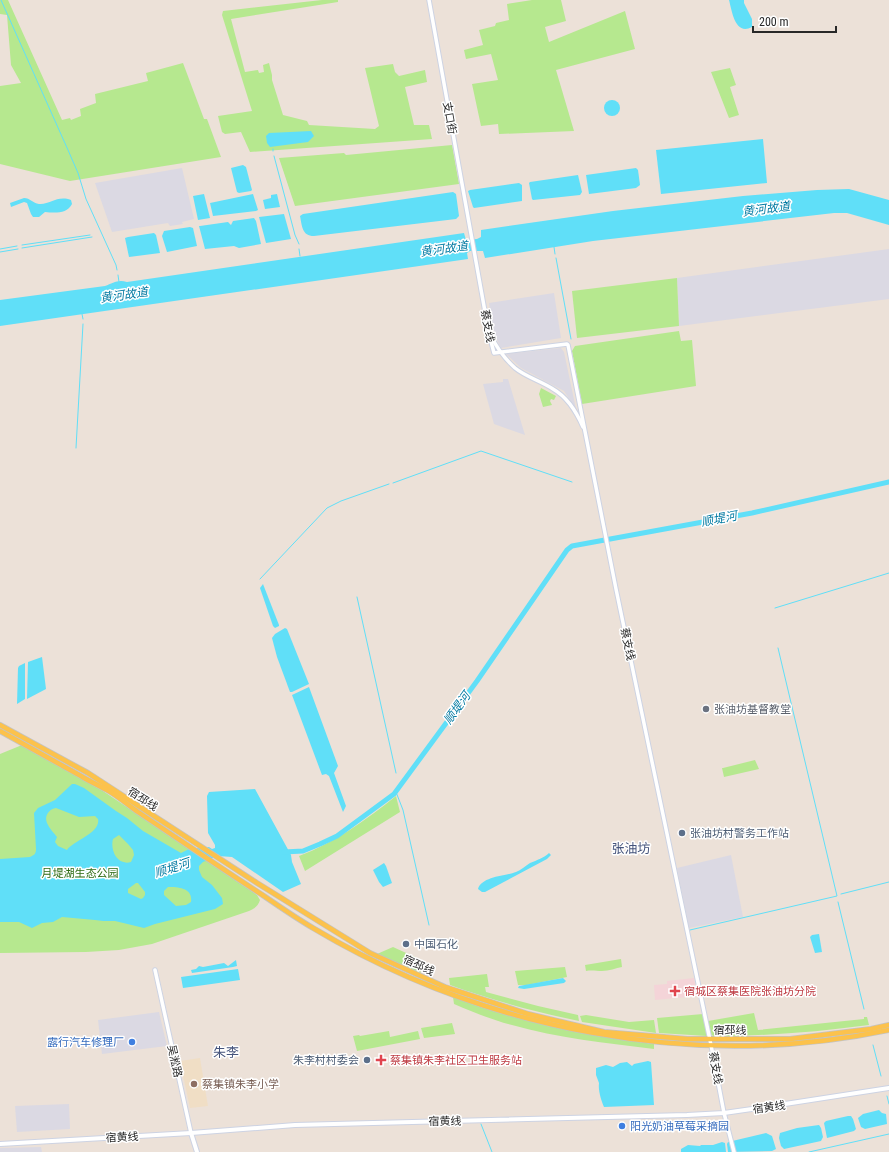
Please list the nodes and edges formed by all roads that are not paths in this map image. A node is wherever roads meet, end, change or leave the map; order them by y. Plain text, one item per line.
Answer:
1 (429, 0) edge
2 (475, 257) joint
3 (500, 352) junction
4 (587, 437) junction
5 (0, 725) edge
6 (0, 731) edge
7 (155, 970) dead end
8 (889, 1025) edge
9 (889, 1030) edge
10 (710, 1039) junction
11 (711, 1045) junction
12 (889, 1088) edge
13 (724, 1113) junction
14 (191, 1133) junction
15 (0, 1144) edge
16 (197, 1152) edge
17 (734, 1152) edge

1 - 2 street, 支口街
2 - 3 street, 蔡支线
3 - 4 street
3 - 4 street, 蔡支线
4 - 10 street, 蔡支线
5 - 10 main road, 宿邳线
6 - 11 main road, 宿邳线
7 - 14 street, 吴淞路
8 - 10 main road, 宿邳线
9 - 11 main road, 宿邳线
10 - 11 street, 蔡支线
11 - 13 street, 蔡支线
12 - 13 main road, 宿黄线
13 - 14 main road, 宿黄线
13 - 17 street, 蔡支线
14 - 15 main road, 宿黄线
14 - 16 main road, 吴淞路

